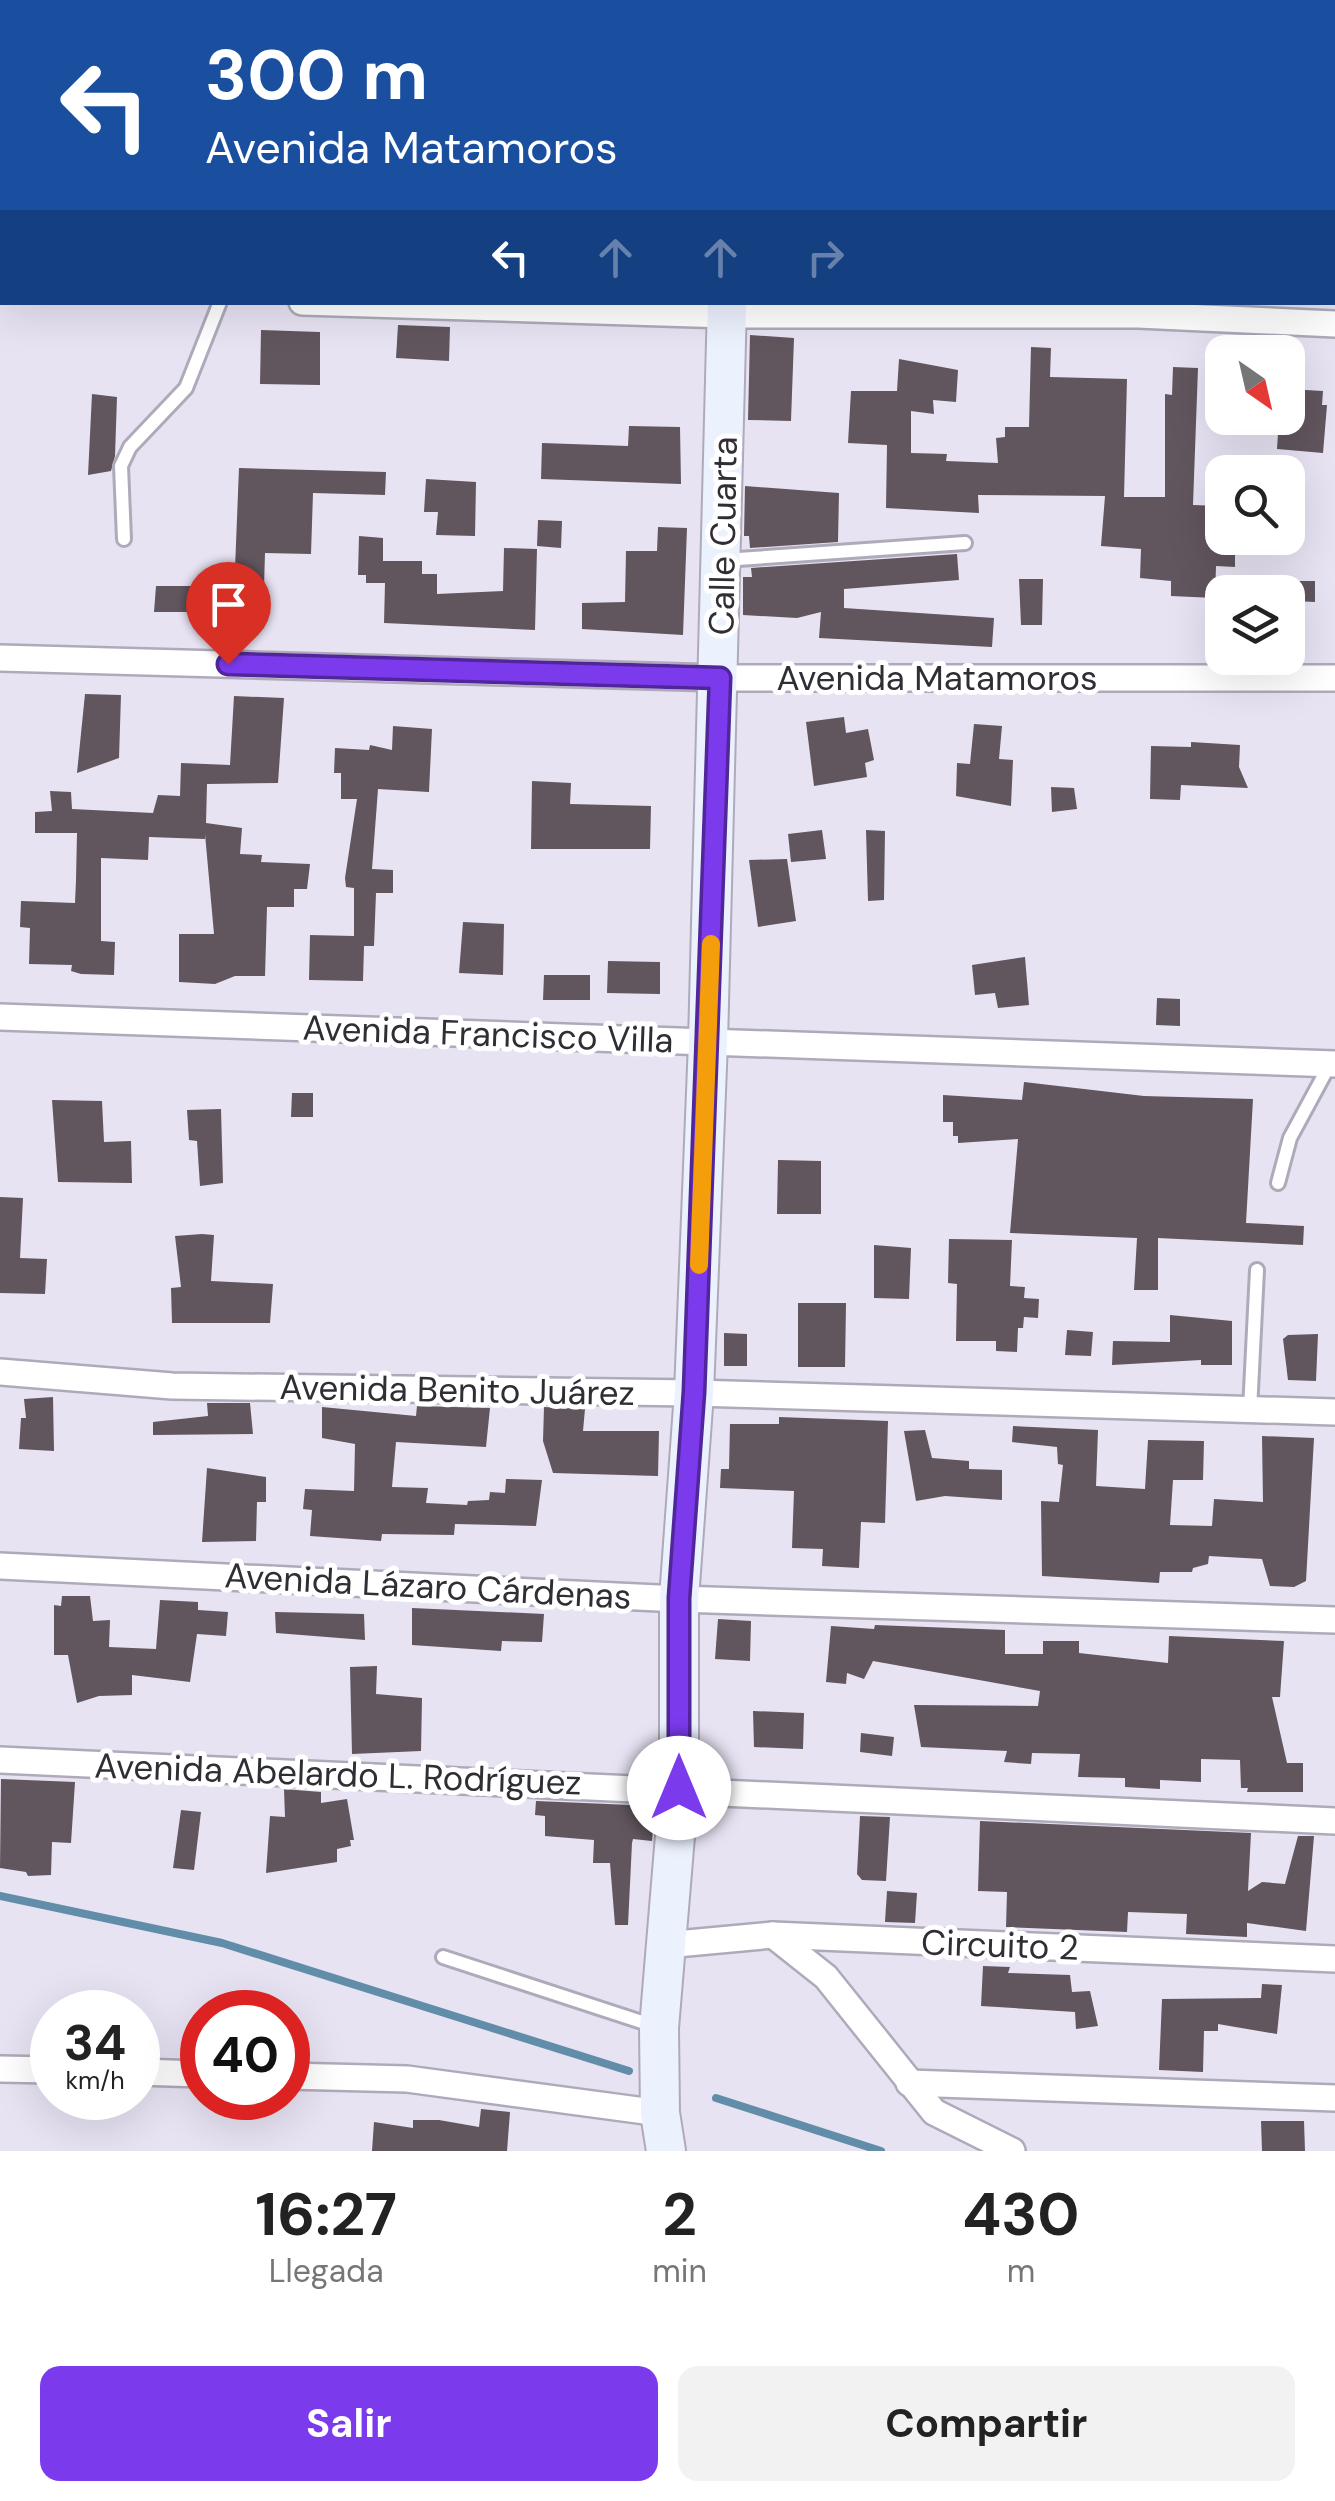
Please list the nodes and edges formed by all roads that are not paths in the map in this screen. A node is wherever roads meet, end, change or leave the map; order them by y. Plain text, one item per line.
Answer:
1 (219, 305) edge
2 (484, 305) edge
3 (727, 309) edge
4 (1138, 309) edge
5 (1335, 324) edge
6 (124, 538) dead end
7 (964, 543) dead end
8 (724, 560) junction
9 (0, 658) edge
10 (720, 678) junction
11 (1335, 678) edge
12 (0, 1017) edge
13 (708, 1042) junction
14 (1333, 1064) edge
15 (1278, 1183) dead end
16 (1257, 1270) dead end
17 (0, 1372) edge
18 (694, 1392) junction
19 (1250, 1410) junction
20 (1335, 1412) edge
21 (0, 1566) edge
22 (679, 1598) junction
23 (1335, 1620) edge
24 (0, 1760) edge
25 (679, 1788) junction
26 (1335, 1822) edge
27 (773, 1936) junction
28 (666, 1945) junction
29 (442, 1957) dead end
30 (1335, 1960) edge
31 (659, 2028) junction
32 (0, 2069) edge
33 (30, 2070) edge
34 (310, 2077) edge
35 (908, 2083) junction
36 (1335, 2098) edge
37 (660, 2113) junction
38 (666, 2151) edge
39 (1012, 2151) edge

1 - 6 lane
2 - 3 street
3 - 4 street
3 - 8 street, Calle Cuarta
4 - 5 street
7 - 8 lane
8 - 10 street, Calle Cuarta
9 - 10 street, Avenida Matamoros
10 - 11 street, Avenida Matamoros
10 - 13 street, Calle Cuarta
12 - 13 street, Avenida Francisco Villa
13 - 14 street, Avenida Francisco Villa
13 - 18 street, Calle Cuarta
14 - 15 lane
16 - 19 lane
17 - 18 street, Avenida Benito Juárez
18 - 19 street, Avenida Benito Juárez
18 - 22 street, Calle Cuarta
19 - 20 street, Avenida Benito Juárez
21 - 22 street, Avenida Lázaro Cárdenas
22 - 23 street, Avenida Lázaro Cárdenas
22 - 25 street, Calle Cuarta
24 - 25 street, Avenida Abelardo L. Rodríguez
25 - 26 street, Avenida Abelardo L. Rodríguez
25 - 28 street, Calle Cuarta
27 - 28 street, Circuito 2
27 - 30 street, Circuito 2
27 - 35 street
28 - 31 street, Calle Cuarta
29 - 31 lane
31 - 37 street, Calle Cuarta
32 - 33 street
34 - 37 street
35 - 36 street
35 - 39 street
37 - 38 street, Calle Cuarta

